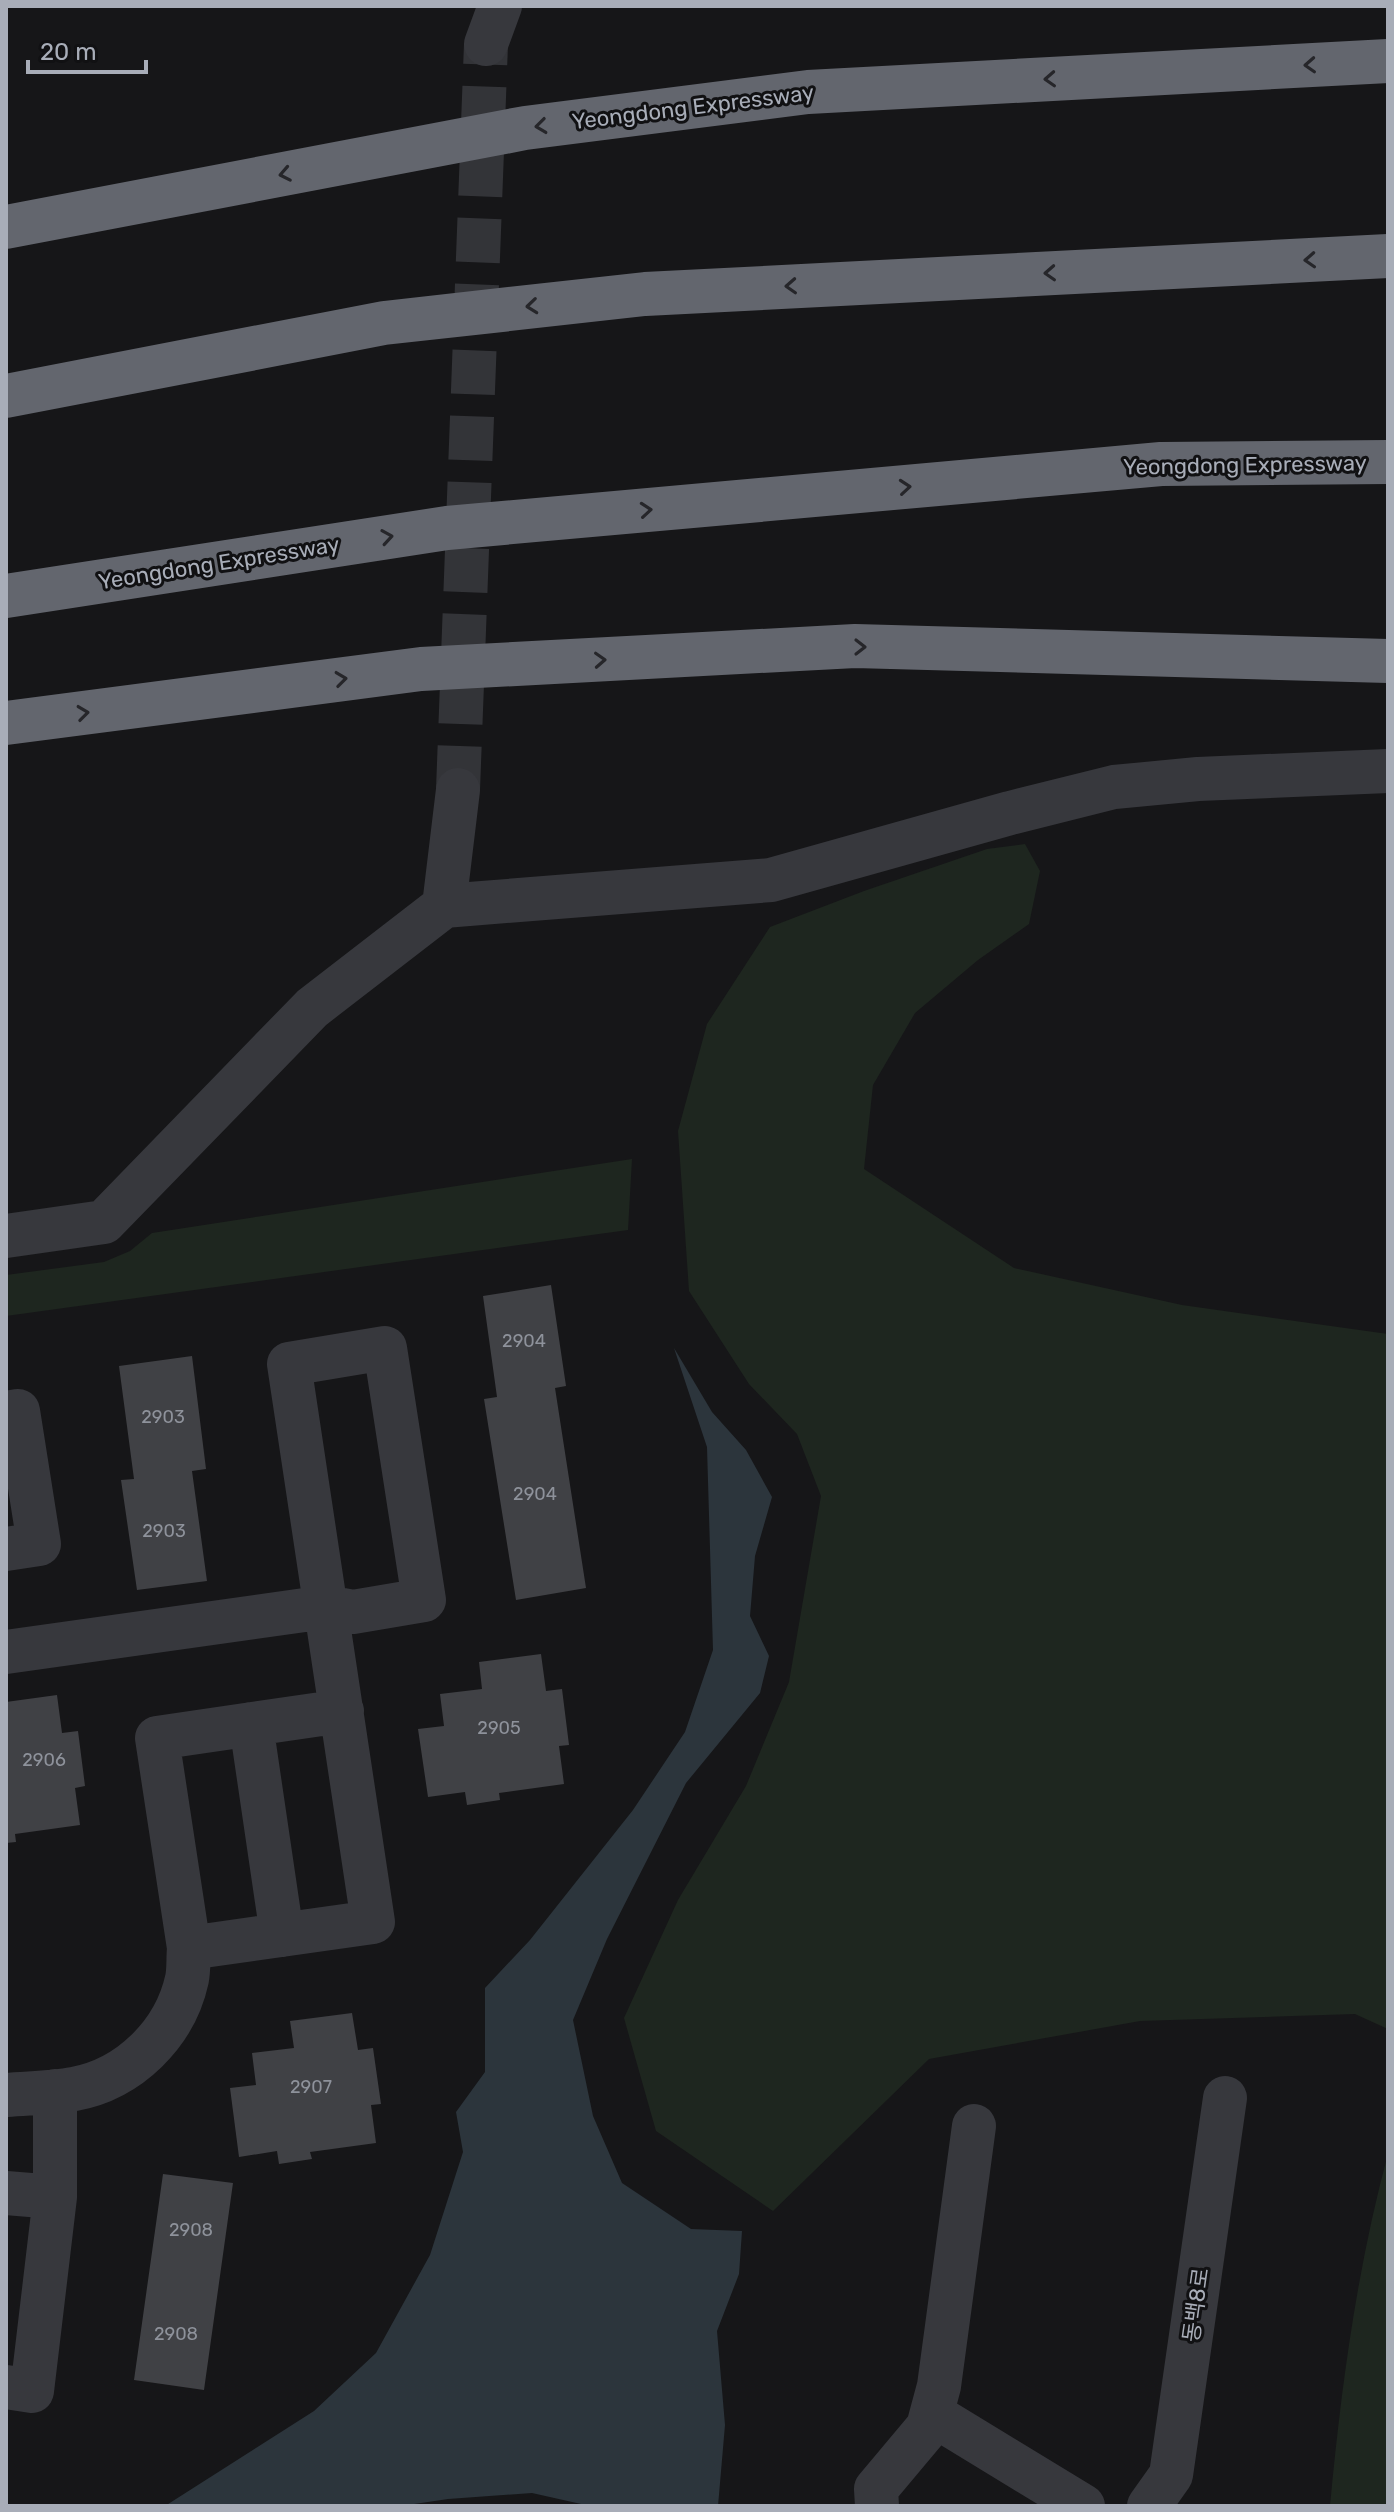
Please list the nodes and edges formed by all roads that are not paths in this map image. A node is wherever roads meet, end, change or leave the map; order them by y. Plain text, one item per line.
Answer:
1 (1388, 61) edge
2 (6, 227) edge
3 (1388, 256) edge
4 (6, 396) edge
5 (1388, 462) edge
6 (6, 596) edge
7 (1388, 661) edge
8 (6, 723) edge
9 (1388, 771) edge
10 (458, 790) tunnel mouth
11 (444, 906) junction
12 (6, 1236) edge
13 (6, 1413) edge
14 (6, 1549) edge
15 (326, 1607) junction
16 (6, 1652) edge
17 (342, 1711) junction
18 (251, 1724) junction
19 (282, 1935) junction
20 (189, 1948) junction
21 (55, 2091) junction
22 (6, 2095) edge
23 (1225, 2098) dead end
24 (974, 2126) dead end
25 (6, 2193) edge
26 (55, 2197) junction
27 (6, 2387) edge
28 (932, 2414) junction
29 (877, 2506) edge
30 (1083, 2506) edge
31 (1149, 2506) edge

1 -> 2 highway, Yeongdong Expressway
3 -> 4 highway
6 -> 5 highway, Yeongdong Expressway
8 -> 7 highway
9 - 11 street
10 - 11 street
11 - 12 street
13 - 14 street
15 - 15 street
15 - 16 street
15 - 17 street
17 - 18 street
17 - 19 street
18 - 19 street
18 - 20 street
19 - 20 street
20 - 21 street
21 - 22 street
21 - 26 street
23 - 31 street, 동백8로
24 - 28 street
25 - 26 street
26 - 27 street
28 - 29 street
28 - 30 street

